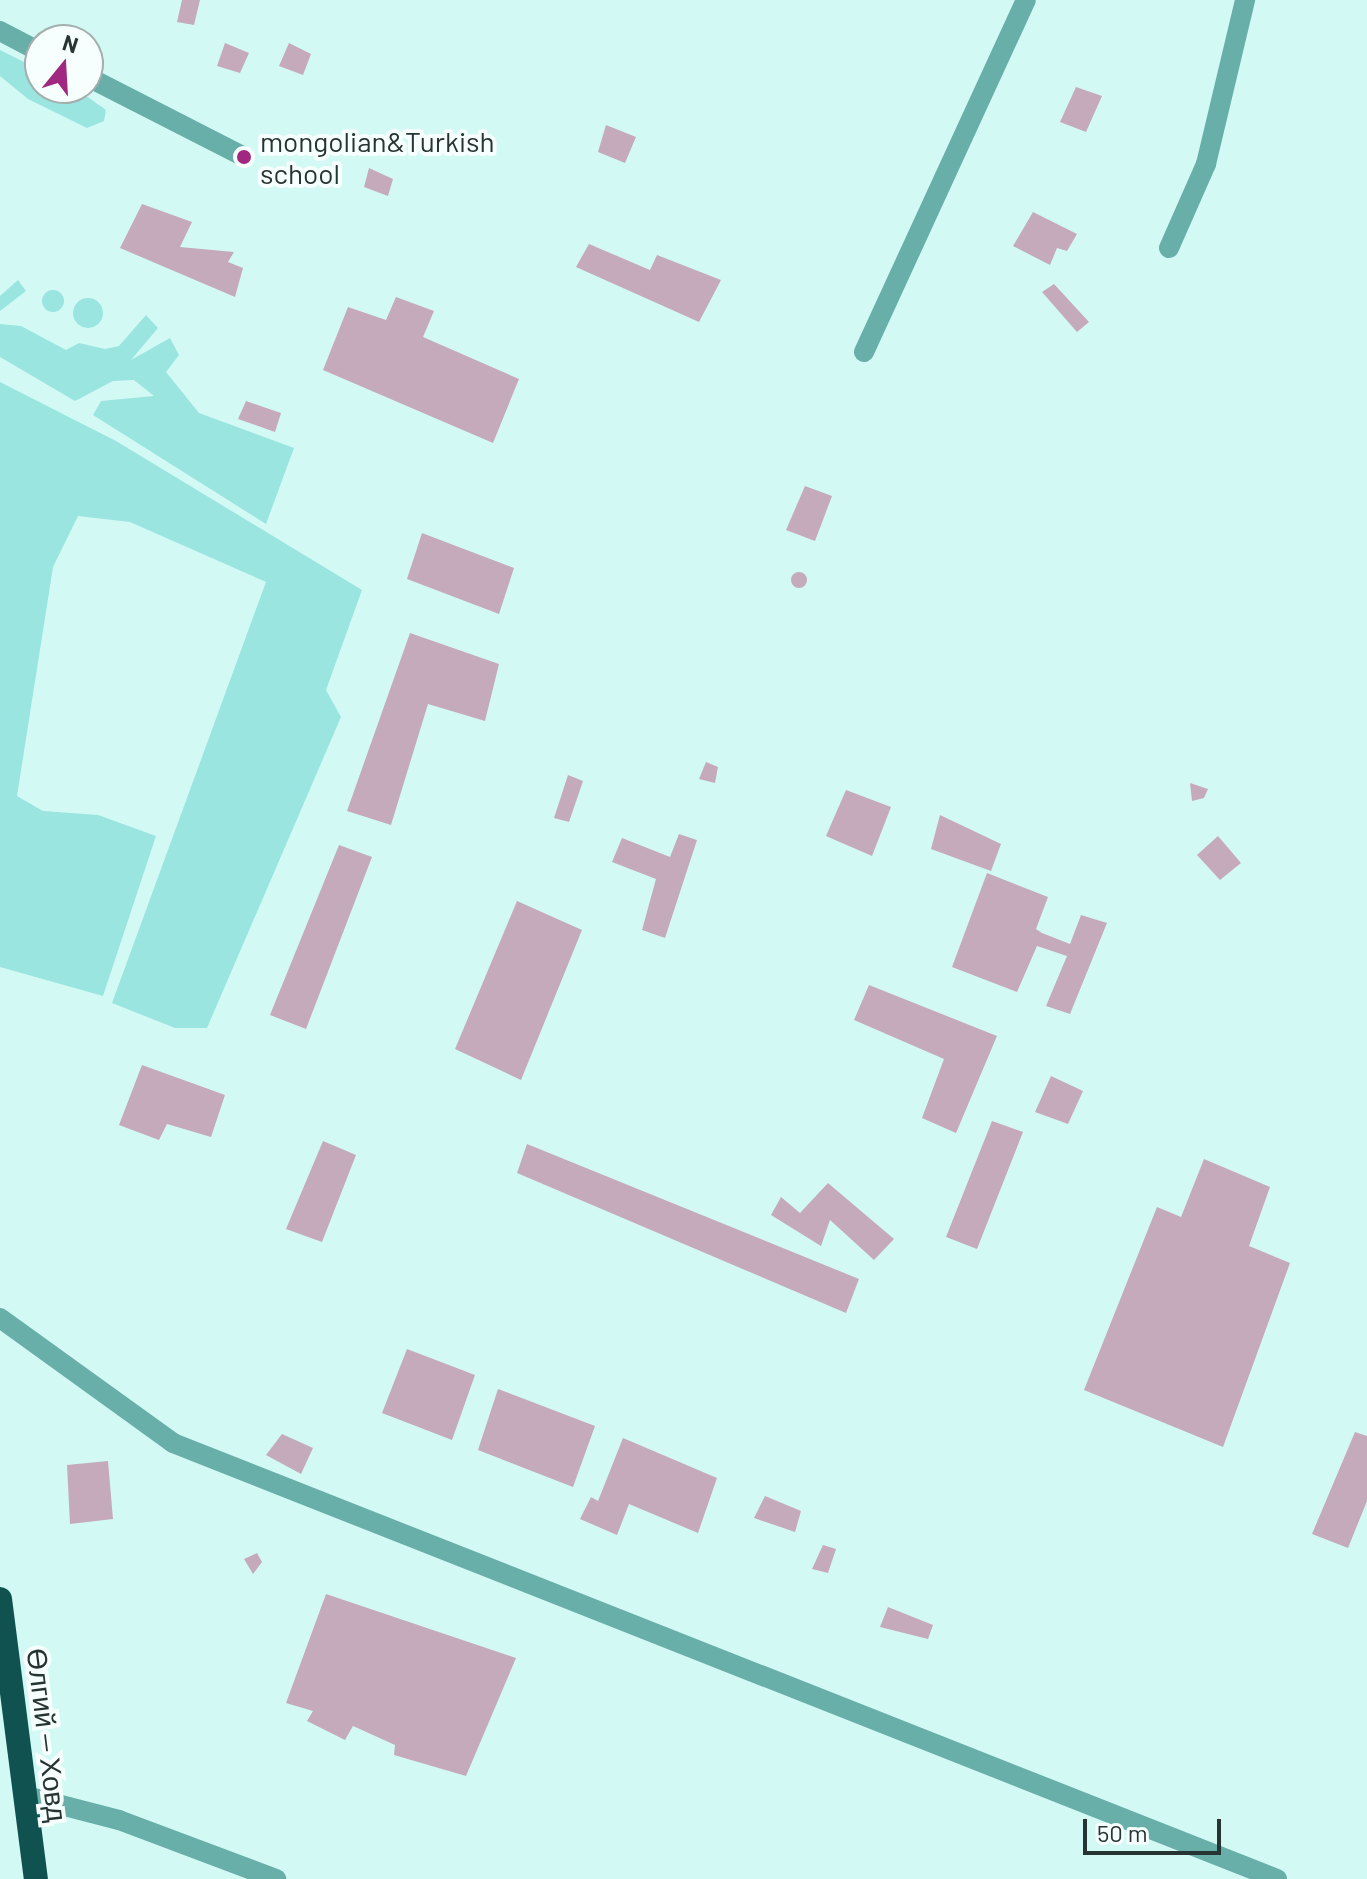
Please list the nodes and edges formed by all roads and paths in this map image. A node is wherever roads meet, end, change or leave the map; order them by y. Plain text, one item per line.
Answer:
1 (1026, 0) edge
2 (1245, 0) edge
3 (0, 31) edge
4 (24, 44) edge
5 (104, 85) edge
6 (244, 157) dead end
7 (1169, 248) dead end
8 (864, 352) dead end
9 (0, 1318) edge
10 (0, 1599) edge
11 (26, 1796) junction
12 (36, 1879) edge
13 (276, 1879) edge
14 (1277, 1879) edge

1 - 8 street
2 - 7 street
3 - 4 street
5 - 6 street
9 - 14 street
10 - 11 highway, Өлгий — Ховд
11 - 12 highway, Өлгий — Ховд
11 - 13 street

